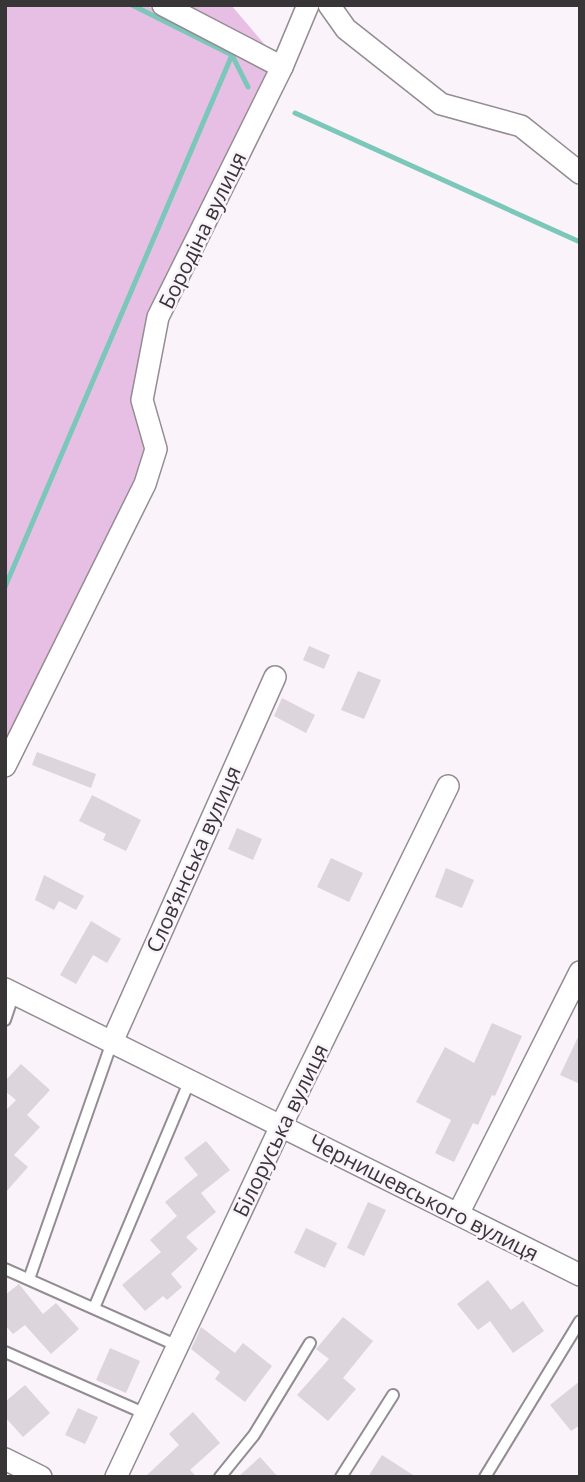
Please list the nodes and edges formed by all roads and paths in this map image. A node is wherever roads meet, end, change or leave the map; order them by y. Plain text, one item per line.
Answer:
1 (163, 5) edge
2 (308, 5) edge
3 (329, 5) edge
4 (282, 67) junction
5 (580, 173) edge
6 (275, 677) dead end
7 (5, 766) edge
8 (448, 786) dead end
9 (580, 972) edge
10 (10, 991) edge
11 (5, 1020) edge
12 (112, 1042) junction
13 (190, 1080) junction
14 (281, 1126) junction
15 (458, 1214) junction
16 (5, 1269) edge
17 (580, 1275) edge
18 (29, 1279) junction
19 (94, 1308) junction
20 (580, 1321) edge
21 (310, 1343) dead end
22 (178, 1346) junction
23 (5, 1352) edge
24 (393, 1395) dead end
25 (146, 1414) junction
26 (5, 1458) edge
27 (41, 1477) edge
28 (117, 1477) edge
29 (220, 1477) edge
30 (341, 1477) edge
31 (485, 1477) edge

1 - 4 street
2 - 4 street, Бородіна вулиця
3 - 5 street
4 - 7 street, Бородіна вулиця
6 - 12 street, Слов’янська вулиця
8 - 14 street, Білоруська вулиця
9 - 15 street
10 - 11 lane
10 - 12 street, Чернишевського вулиця
12 - 13 street, Чернишевського вулиця
12 - 18 lane
13 - 14 street, Чернишевського вулиця
13 - 19 lane
14 - 15 street, Чернишевського вулиця
14 - 22 street, Білоруська вулиця
15 - 17 street, Чернишевського вулиця
16 - 18 lane
18 - 19 lane
19 - 22 lane
20 - 31 lane
21 - 29 lane
22 - 25 street, Білоруська вулиця
23 - 25 lane
24 - 30 lane
25 - 28 street, Білоруська вулиця
26 - 27 street

